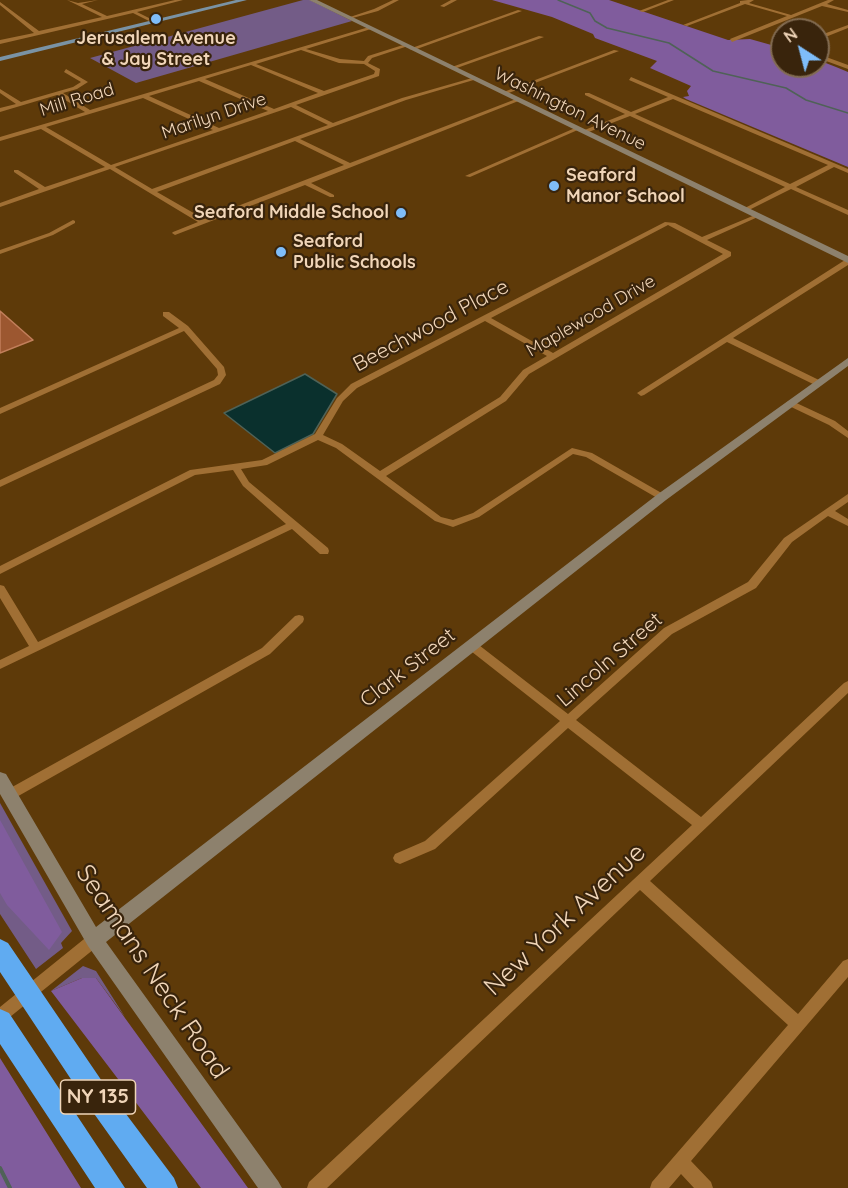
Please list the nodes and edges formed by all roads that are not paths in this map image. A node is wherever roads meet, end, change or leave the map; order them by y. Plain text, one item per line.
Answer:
1 (69, 0) edge
2 (96, 0) edge
3 (181, 0) edge
4 (244, 0) edge
5 (313, 0) edge
6 (397, 0) edge
7 (455, 0) edge
8 (672, 0) edge
9 (735, 0) edge
10 (752, 0) edge
11 (832, 0) edge
12 (0, 3) edge
13 (744, 3) junction
14 (77, 4) junction
15 (822, 4) junction
16 (442, 6) dead end
17 (133, 11) junction
18 (520, 11) dead end
19 (641, 11) dead end
20 (848, 11) edge
21 (791, 16) junction
22 (107, 17) junction
23 (349, 18) junction
24 (153, 22) junction
25 (685, 25) dead end
26 (848, 26) edge
27 (369, 28) junction
28 (38, 33) junction
29 (830, 33) edge
30 (541, 37) dead end
31 (732, 40) dead end
32 (0, 42) edge
33 (409, 47) junction
34 (301, 49) junction
35 (616, 51) dead end
36 (0, 59) edge
37 (830, 60) edge
38 (365, 63) junction
39 (252, 64) junction
40 (846, 65) edge
41 (452, 68) junction
42 (66, 71) dead end
43 (200, 79) junction
44 (474, 79) junction
45 (631, 79) dead end
46 (0, 91) edge
47 (58, 93) junction
48 (504, 93) junction
49 (325, 94) junction
50 (587, 94) dead end
51 (144, 96) junction
52 (673, 97) junction
53 (518, 100) junction
54 (20, 104) junction
55 (292, 105) junction
56 (0, 110) edge
57 (274, 111) junction
58 (89, 112) junction
59 (630, 114) junction
60 (333, 125) junction
61 (42, 127) junction
62 (219, 130) junction
63 (581, 131) junction
64 (0, 139) edge
65 (296, 139) junction
66 (349, 165) junction
67 (833, 165) junction
68 (111, 167) junction
69 (16, 171) dead end
70 (848, 171) edge
71 (468, 176) dead end
72 (305, 182) junction
73 (791, 187) junction
74 (45, 190) junction
75 (152, 191) junction
76 (332, 196) dead end
77 (0, 205) edge
78 (745, 210) junction
79 (848, 213) edge
80 (757, 216) junction
81 (74, 222) dead end
82 (204, 222) junction
83 (175, 233) dead end
84 (703, 239) junction
85 (1, 250) edge
86 (848, 261) edge
87 (166, 314) dead end
88 (485, 318) junction
89 (185, 328) junction
90 (728, 339) junction
91 (553, 356) junction
92 (848, 362) edge
93 (818, 383) junction
94 (641, 393) dead end
95 (790, 403) junction
96 (0, 411) edge
97 (848, 435) edge
98 (318, 436) junction
99 (236, 468) junction
100 (379, 476) junction
101 (0, 484) edge
102 (662, 497) junction
103 (848, 497) edge
104 (829, 512) junction
105 (848, 523) edge
106 (293, 525) junction
107 (324, 551) dead end
108 (0, 570) edge
109 (0, 590) edge
110 (299, 619) dead end
111 (471, 645) junction
112 (36, 648) junction
113 (0, 665) edge
114 (848, 687) edge
115 (569, 720) junction
116 (4, 787) edge
117 (702, 825) junction
118 (400, 858) dead end
119 (641, 882) junction
120 (94, 940) junction
121 (0, 951) edge
122 (848, 966) edge
123 (2, 1023) edge
124 (798, 1024) junction
125 (681, 1162) junction
126 (111, 1188) edge
127 (164, 1188) edge
128 (271, 1188) edge
129 (315, 1188) edge
130 (658, 1188) edge
131 (705, 1188) edge

1 - 14 street
2 - 14 street
3 - 17 street
4 - 24 main road
5 - 23 street, Washington Avenue
6 - 23 street
7 - 16 street
8 - 19 street
9 - 13 street
10 - 13 street
11 - 15 street
12 - 28 street
13 - 21 street
13 - 25 street
14 - 22 street
15 - 20 street
15 - 21 street
17 - 22 street
17 - 24 street
18 - 33 street
21 - 31 street
22 - 28 street
23 - 27 street, Washington Avenue
24 - 36 main road
26 - 29 street
27 - 33 street, Washington Avenue
27 - 34 street, Mill Road
28 - 32 street
30 - 41 street
33 - 38 street
33 - 41 street, Washington Avenue
34 - 38 street
34 - 39 street, Mill Road
35 - 48 street
37 - 40 street
38 - 49 street, Marilyn Drive
39 - 43 street, Mill Road
39 - 49 street
41 - 44 street, Washington Avenue
42 - 47 street
43 - 51 street, Mill Road
43 - 57 street
44 - 48 street, Washington Avenue
44 - 60 street
45 - 52 street
46 - 54 street
47 - 54 street
47 - 58 street
48 - 53 street, Washington Avenue
49 - 55 street, Marilyn Drive
50 - 59 street
51 - 58 street, Mill Road
51 - 62 street
52 - 59 street
52 - 67 street
53 - 63 street, Washington Avenue
53 - 66 street
54 - 56 street
55 - 57 street, Marilyn Drive
55 - 60 street
57 - 62 street, Marilyn Drive
58 - 61 street, Mill Road
59 - 63 street
59 - 73 street
60 - 65 street
61 - 64 street, Mill Road
61 - 68 street
62 - 68 street, Marilyn Drive
63 - 71 street
63 - 78 street, Washington Avenue
65 - 66 street
65 - 75 street
66 - 72 street
67 - 70 street
67 - 73 street
68 - 74 street, Marilyn Drive
68 - 75 street
69 - 74 street
72 - 76 street
72 - 82 street
73 - 78 street
73 - 79 street
74 - 77 street, Marilyn Drive
75 - 82 street
78 - 80 street, Washington Avenue
80 - 84 street
80 - 86 street, Washington Avenue
81 - 85 street
82 - 83 street
84 - 88 street, Beechwood Place
84 - 91 street, Maplewood Drive
86 - 90 street
87 - 89 street
88 - 91 street
88 - 98 street, Beechwood Place
89 - 96 street
89 - 101 street
90 - 93 street
90 - 94 street
91 - 100 street, Maplewood Drive
92 - 93 street, Clark Street
93 - 95 street, Clark Street
95 - 97 street
95 - 102 street, Clark Street
98 - 99 street
98 - 100 street
99 - 106 street
99 - 108 street
100 - 102 street
102 - 111 street, Clark Street
103 - 104 street, Lincoln Street
104 - 105 street
104 - 115 street, Lincoln Street
106 - 107 street
106 - 112 street
109 - 112 street
110 - 116 street
111 - 115 street
111 - 120 street, Clark Street
112 - 113 street
114 - 117 street, New York Avenue
115 - 117 street
115 - 118 street, Lincoln Street
116 - 120 street, Seamans Neck Road
117 - 119 street, New York Avenue
119 - 124 street
119 - 129 street, New York Avenue
120 - 123 street, Clark Street
120 - 128 street, Seamans Neck Road
121 - 127 highway, NY 135
122 - 124 street
123 - 126 highway, NY 135
124 - 125 street
125 - 130 street
125 - 131 street

